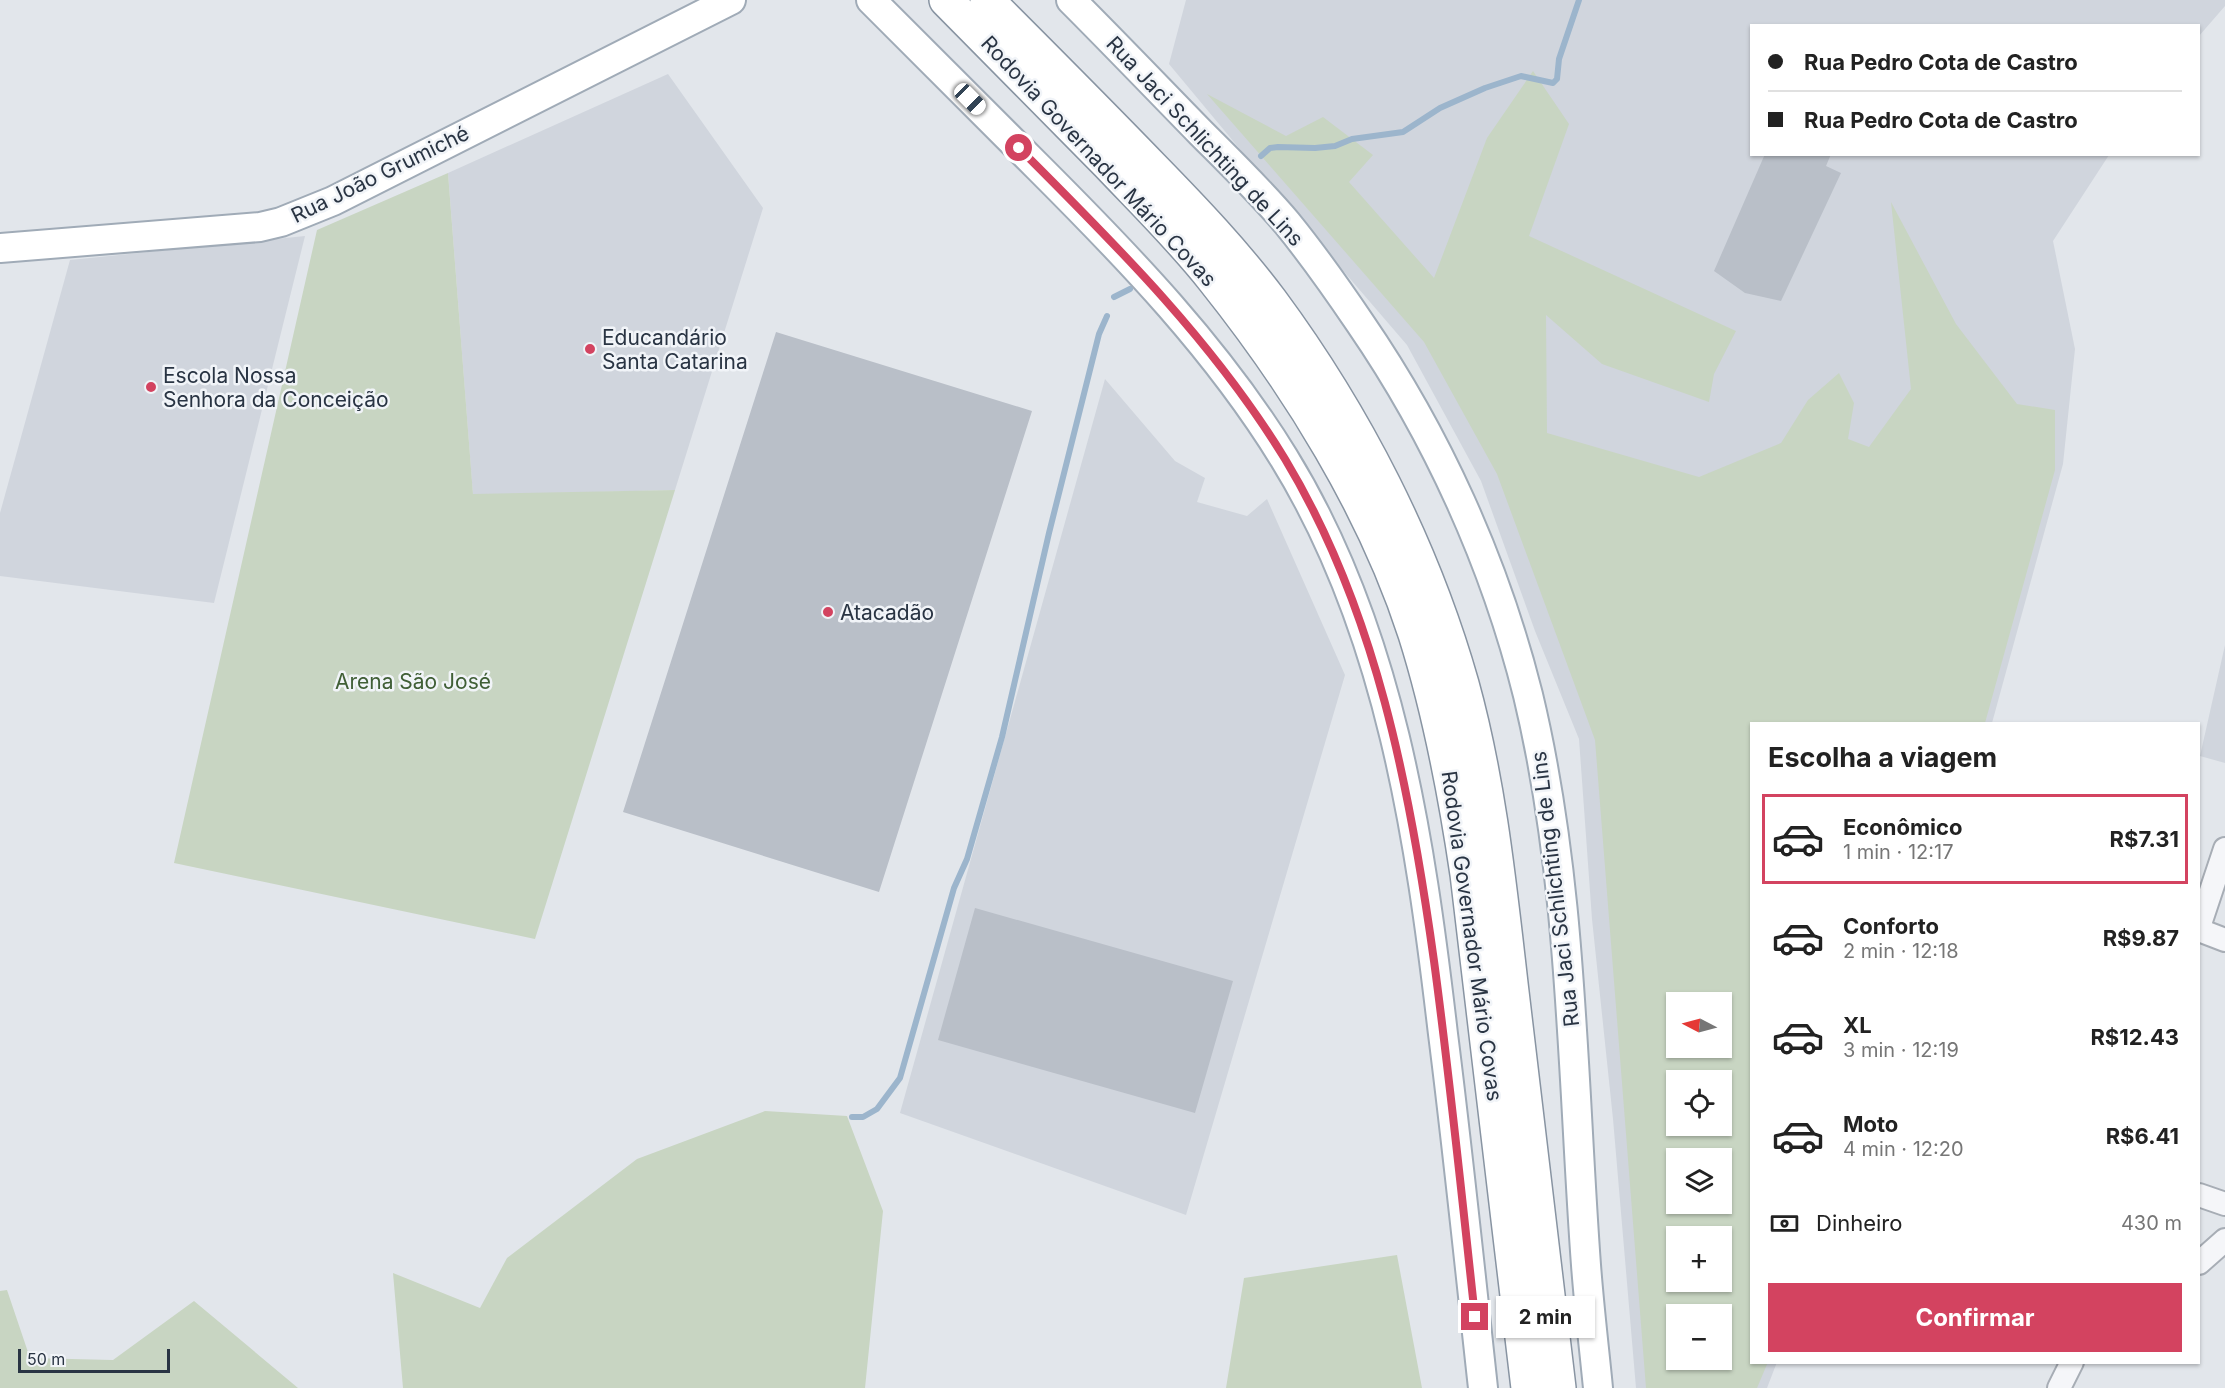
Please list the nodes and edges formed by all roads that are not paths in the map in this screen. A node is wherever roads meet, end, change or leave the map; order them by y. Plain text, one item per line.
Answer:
1 (731, 0) edge
2 (871, 0) edge
3 (946, 0) edge
4 (987, 0) edge
5 (1071, 0) edge
6 (0, 248) edge
7 (2225, 849) edge
8 (2200, 926) edge
9 (2200, 929) edge
10 (2225, 940) edge
11 (2200, 1195) edge
12 (2225, 1204) edge
13 (2225, 1240) edge
14 (2200, 1262) edge
15 (2071, 1364) edge
16 (1483, 1388) edge
17 (1528, 1388) edge
18 (1559, 1388) edge
19 (1598, 1388) edge
20 (2059, 1388) edge

1 - 6 main road, Rua João Grumiché
2 - 16 main road
3 - 17 highway, Rodovia Governador Mário Covas
4 - 18 highway, Rodovia Governador Mário Covas
5 - 19 main road, Rua Jaci Schlichting de Lins
7 - 8 street
9 - 10 street
11 - 12 street
13 - 14 street
15 - 20 street

